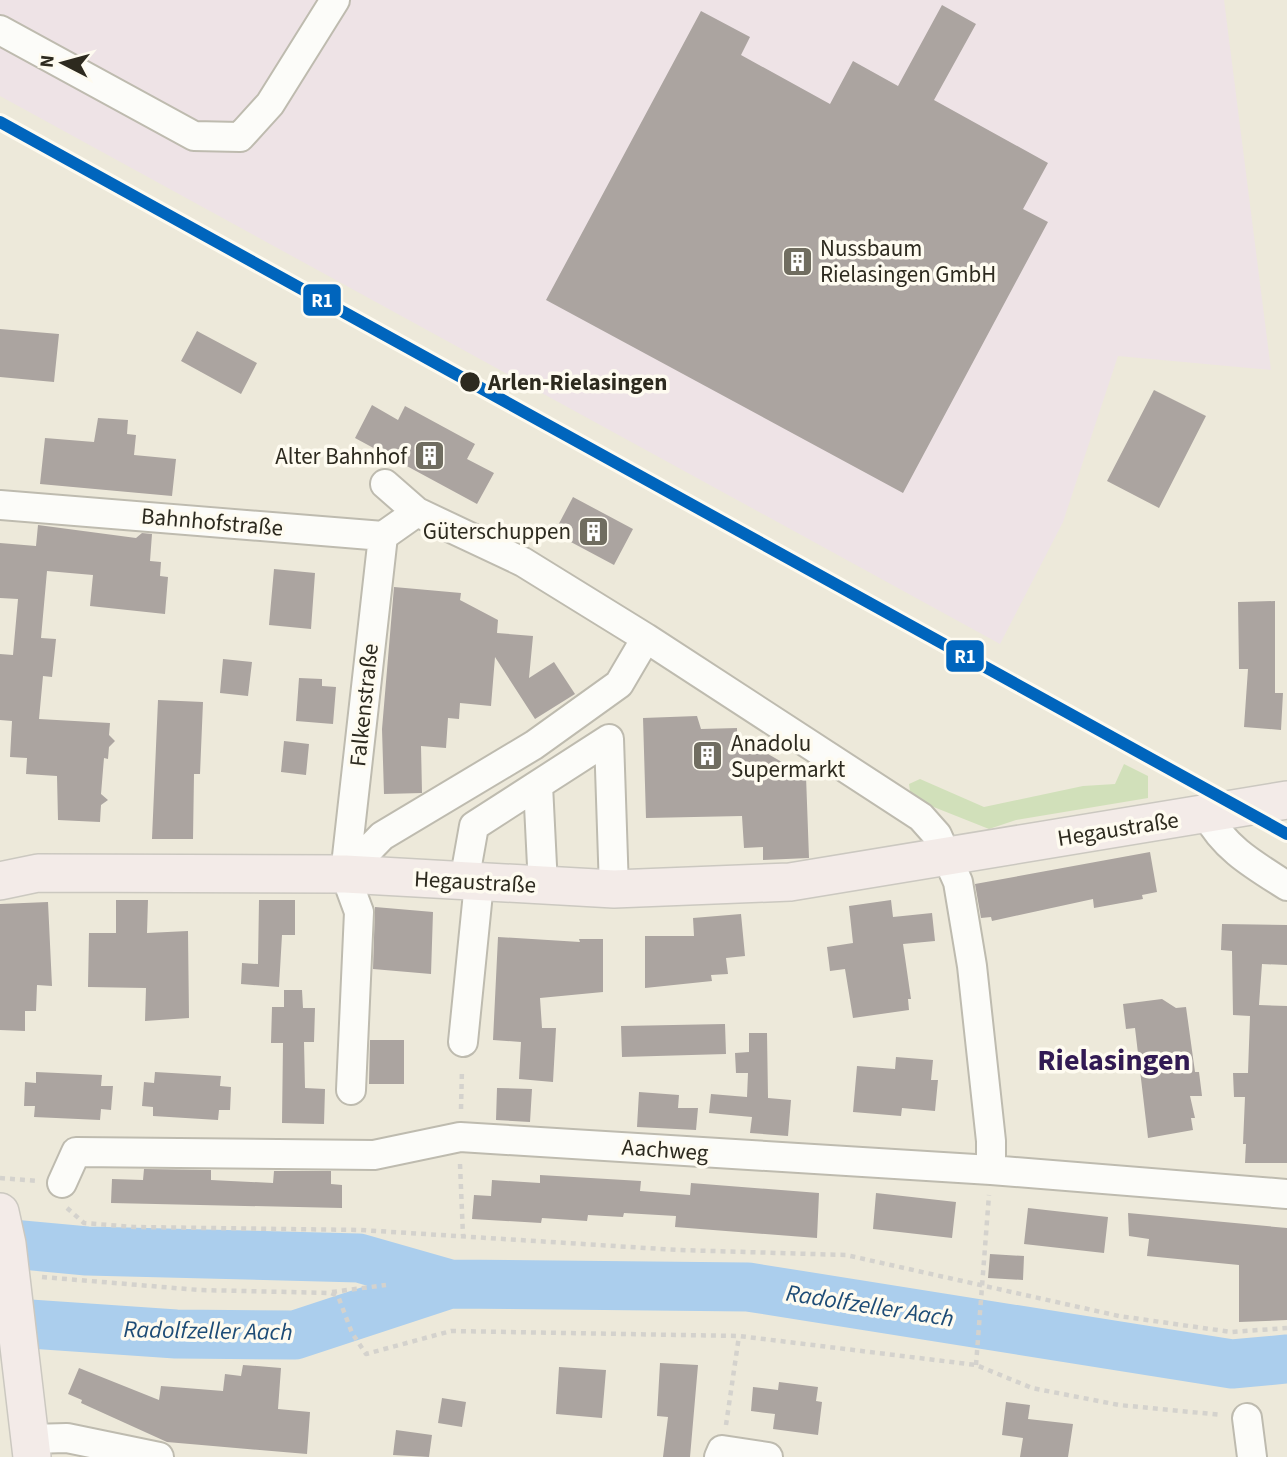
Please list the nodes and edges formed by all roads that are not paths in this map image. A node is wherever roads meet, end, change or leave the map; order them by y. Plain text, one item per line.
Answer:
1 (335, 0) edge
2 (0, 30) edge
3 (385, 484) dead end
4 (0, 505) edge
5 (417, 512) junction
6 (383, 536) junction
7 (646, 638) junction
8 (538, 785) junction
9 (1287, 800) edge
10 (1206, 814) junction
11 (948, 857) junction
12 (345, 874) junction
13 (0, 881) edge
14 (471, 882) junction
15 (542, 886) junction
16 (1287, 886) edge
17 (614, 889) junction
18 (463, 1042) road end
19 (351, 1090) dead end
20 (991, 1170) junction
21 (62, 1183) road end
22 (1287, 1194) edge
23 (0, 1212) edge
24 (1247, 1418) road end
25 (31, 1448) edge
26 (721, 1454) edge
27 (159, 1457) edge
28 (768, 1457) edge
29 (1252, 1457) edge

1 - 2 street
3 - 5 street
4 - 6 street, Bahnhofstraße
5 - 6 street
5 - 7 street
6 - 12 street, Falkenstraße
7 - 11 street
7 - 12 street
8 - 14 street
8 - 15 street
8 - 17 street
9 - 10 main road, Hegaustraße
10 - 11 main road, Hegaustraße
10 - 16 street
11 - 17 main road, Hegaustraße
11 - 20 street
12 - 13 main road, Hegaustraße
12 - 14 main road, Hegaustraße
12 - 19 street
14 - 15 main road, Hegaustraße
14 - 18 street
15 - 17 main road, Hegaustraße
20 - 21 street, Aachweg
20 - 22 street, Aachweg
23 - 25 main road
24 - 29 street
25 - 27 street
26 - 28 street

